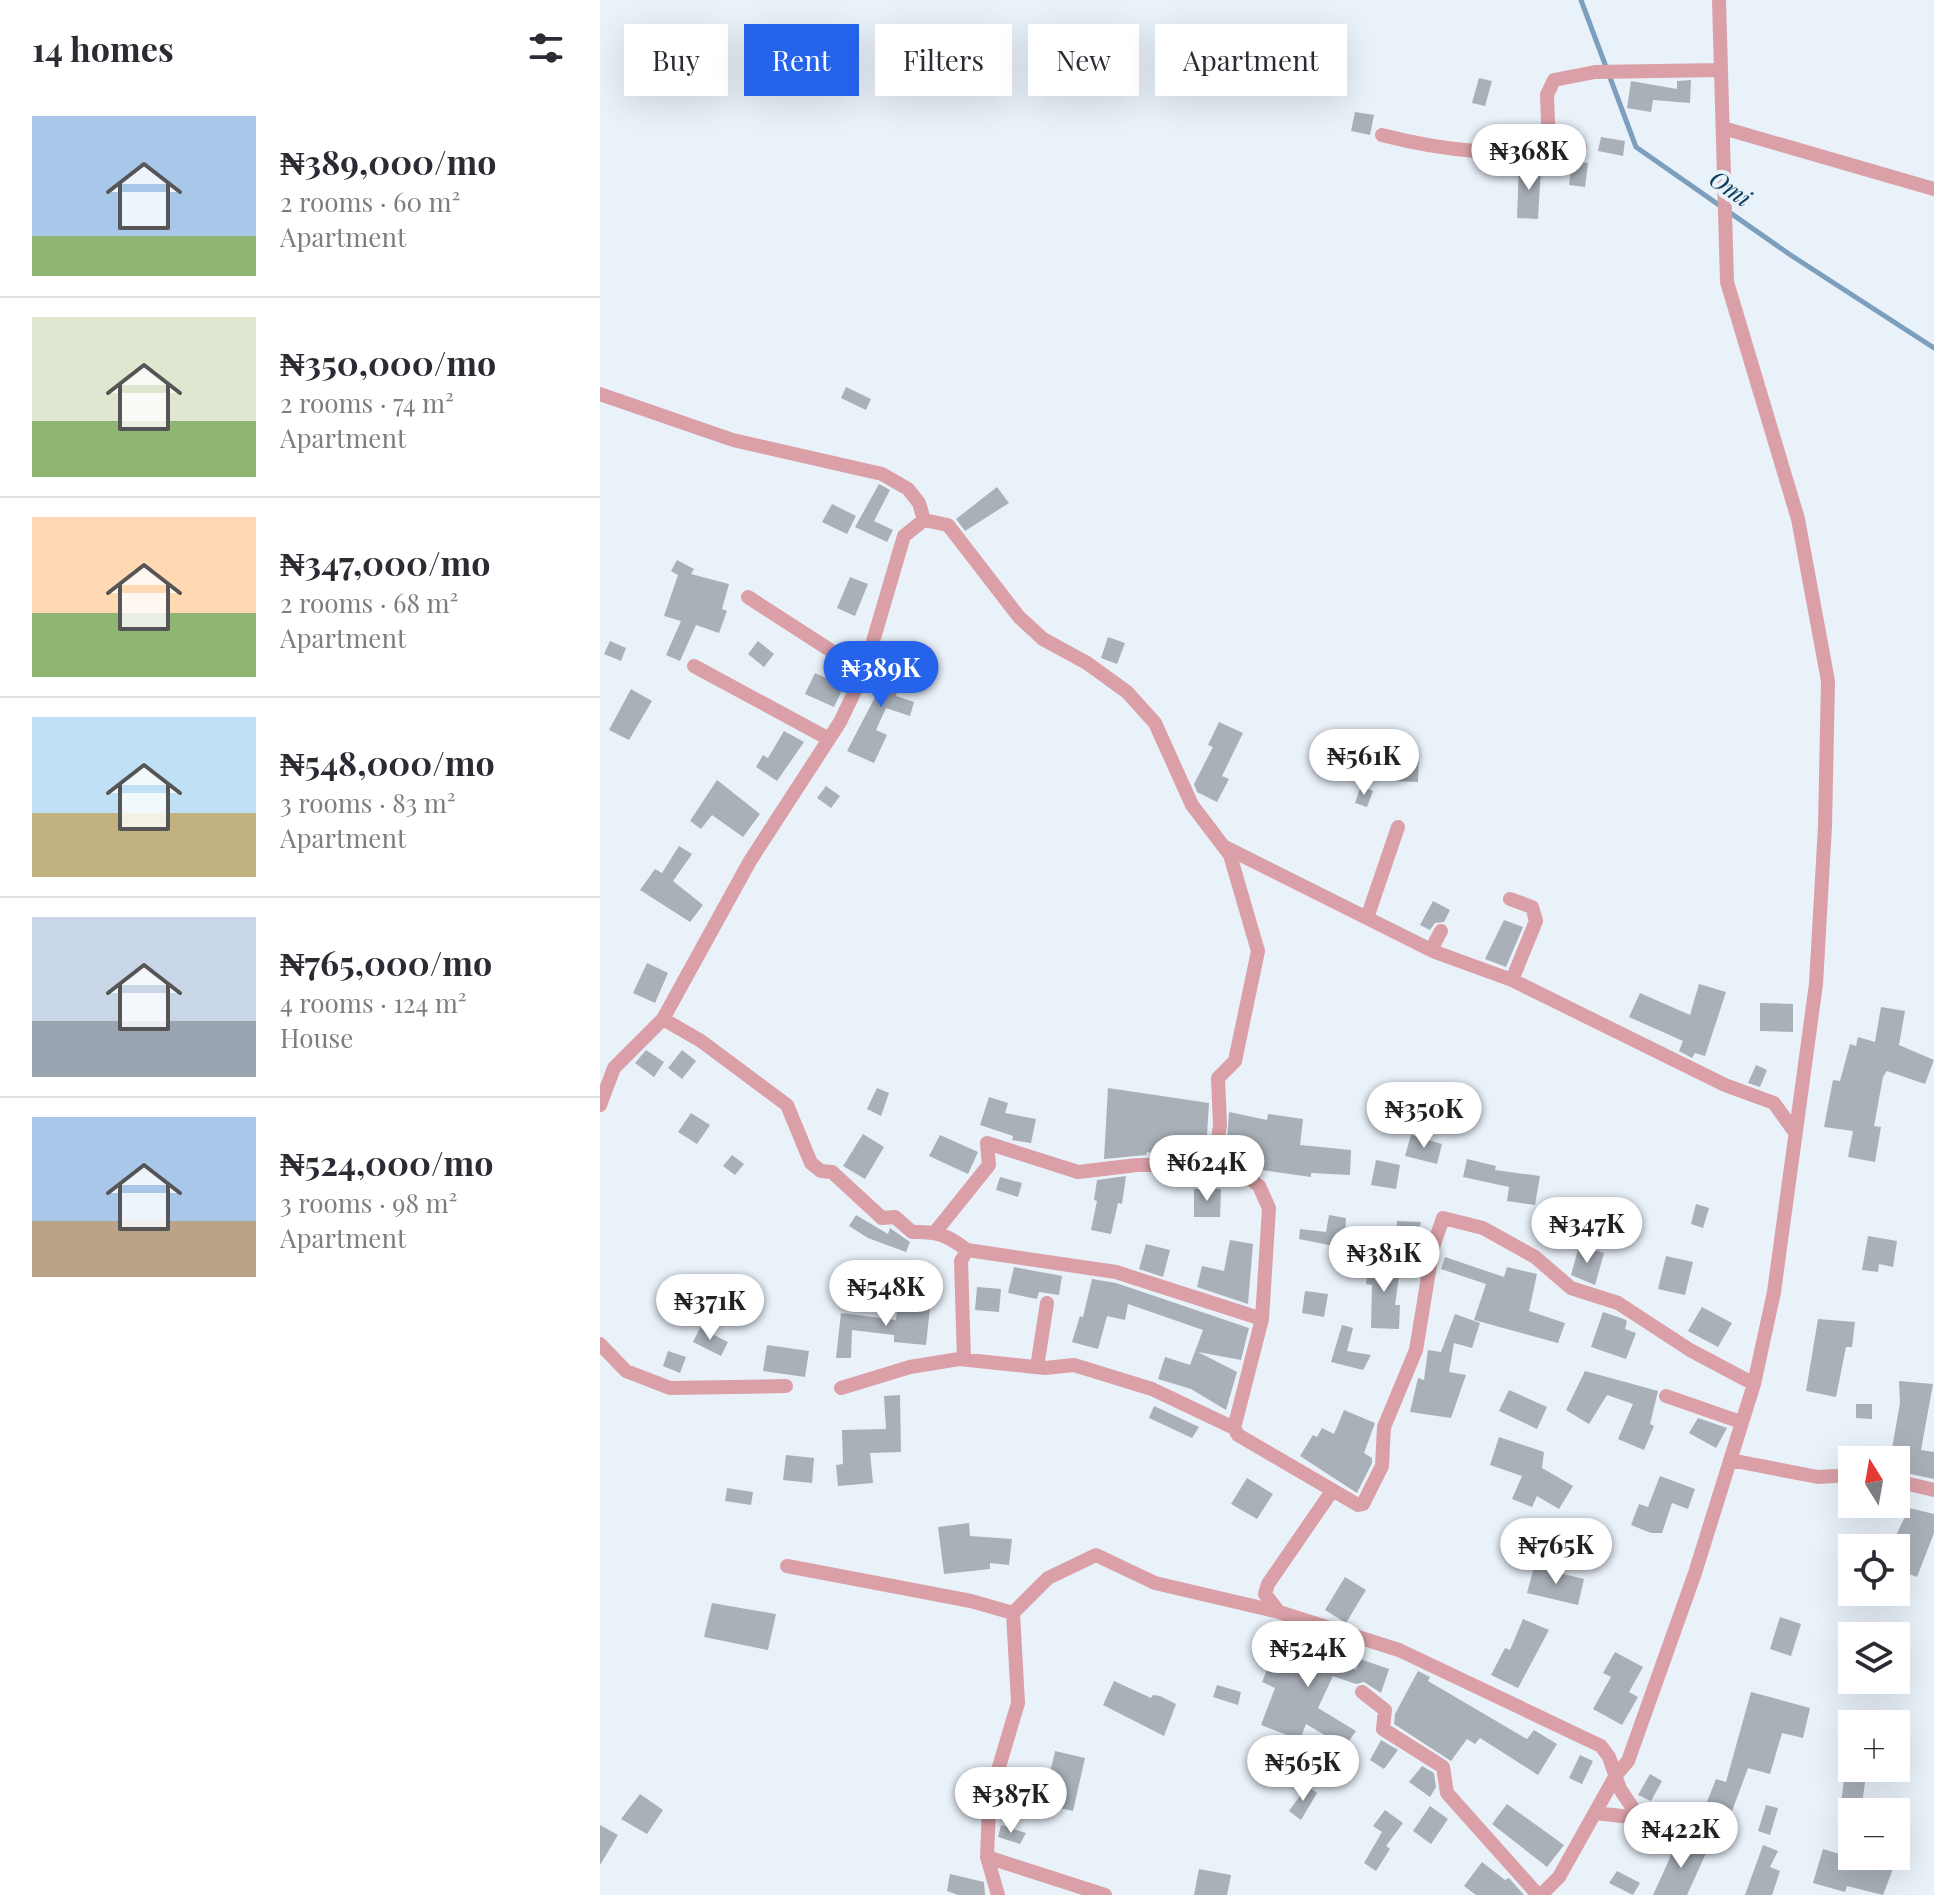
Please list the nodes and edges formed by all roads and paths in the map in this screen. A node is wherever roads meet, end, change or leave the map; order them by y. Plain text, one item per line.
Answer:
1 (1719, 0) edge
2 (1719, 70) junction
3 (1723, 128) junction
4 (1382, 135) dead end
5 (1580, 147) dead end
6 (1549, 150) junction
7 (1934, 189) edge
8 (600, 394) edge
9 (924, 520) junction
10 (748, 597) dead end
11 (694, 666) dead end
12 (864, 672) junction
13 (829, 739) junction
14 (1398, 827) dead end
15 (1225, 847) junction
16 (1510, 899) dead end
17 (1367, 918) junction
18 (1441, 931) dead end
19 (1435, 952) junction
20 (1512, 980) junction
21 (663, 1019) junction
22 (602, 1094) edge
23 (1794, 1131) junction
24 (1249, 1178) junction
25 (936, 1231) junction
26 (967, 1250) junction
27 (1047, 1303) dead end
28 (1262, 1319) junction
29 (600, 1344) edge
30 (964, 1359) junction
31 (1037, 1367) junction
32 (1754, 1384) junction
33 (786, 1386) dead end
34 (841, 1388) dead end
35 (1666, 1396) dead end
36 (1741, 1422) junction
37 (1234, 1428) junction
38 (1730, 1460) junction
39 (1838, 1476) edge
40 (1910, 1484) edge
41 (1934, 1490) edge
42 (1332, 1491) junction
43 (787, 1566) dead end
44 (1279, 1612) junction
45 (1013, 1613) junction
46 (1362, 1692) dead end
47 (1616, 1775) junction
48 (1595, 1813) junction
49 (1642, 1822) junction
50 (1718, 1837) dead end
51 (987, 1857) junction
52 (998, 1895) edge
53 (1105, 1895) edge
54 (1539, 1895) edge

1 - 2 street
2 - 3 street
2 - 6 street
3 - 7 street
3 - 23 street
4 - 6 street
5 - 6 street
8 - 9 street
9 - 12 street
9 - 15 street
10 - 12 street
11 - 13 street
12 - 13 street
13 - 21 street
14 - 17 street
15 - 17 street
15 - 24 street
16 - 20 street
17 - 19 street
18 - 19 street
19 - 20 street
20 - 23 street
21 - 22 street
21 - 25 street
23 - 32 street
24 - 25 street
24 - 28 street
25 - 26 street
26 - 28 street
26 - 30 street
27 - 31 street
28 - 37 street
29 - 33 street
30 - 31 street
30 - 34 street
31 - 37 street
32 - 36 street
32 - 42 street
35 - 36 street
36 - 38 street
37 - 42 street
38 - 39 street
38 - 47 street
40 - 41 street
42 - 44 street
43 - 45 street
44 - 45 street
44 - 47 street
45 - 51 street
46 - 54 street
47 - 48 street
47 - 49 street
48 - 49 street
48 - 54 street
49 - 50 street
51 - 52 street
51 - 53 street

